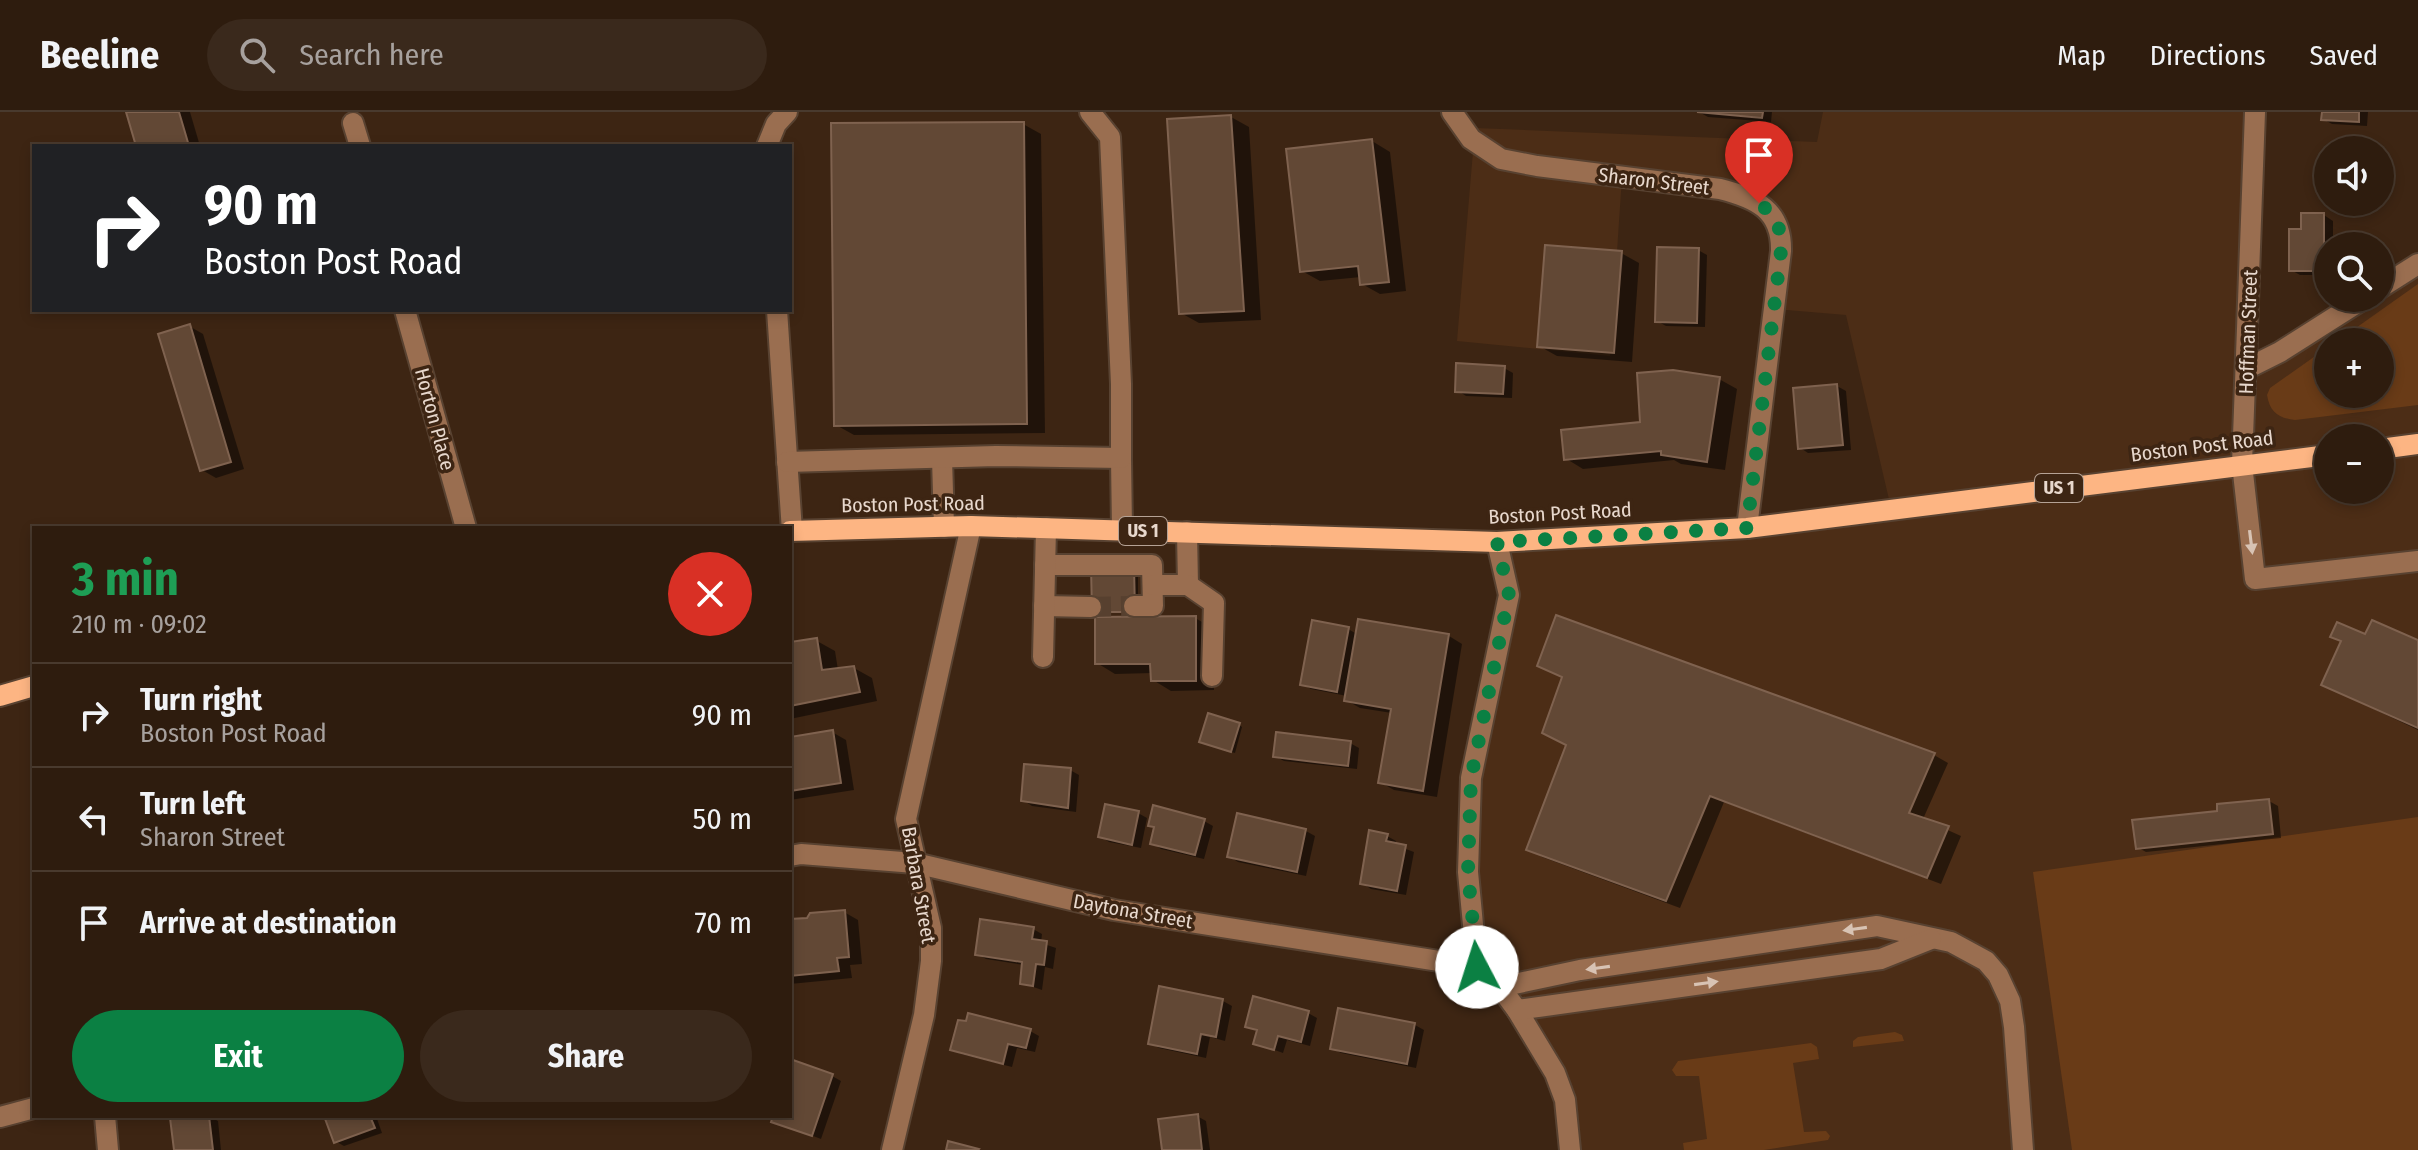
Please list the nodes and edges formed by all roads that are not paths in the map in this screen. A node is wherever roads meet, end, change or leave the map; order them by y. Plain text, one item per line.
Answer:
1 (787, 112) edge
2 (1090, 112) edge
3 (1452, 112) edge
4 (2255, 112) edge
5 (353, 123) dead end
6 (359, 144) edge
7 (768, 144) edge
8 (2418, 264) edge
9 (2394, 279) edge
10 (406, 312) edge
11 (777, 312) edge
12 (2343, 312) edge
13 (2248, 368) junction
14 (2418, 444) edge
15 (2394, 447) edge
16 (2314, 456) edge
17 (942, 458) junction
18 (1121, 458) junction
19 (787, 462) junction
20 (2242, 464) junction
21 (465, 526) edge
22 (791, 526) edge
23 (971, 526) junction
24 (944, 527) junction
25 (1046, 528) junction
26 (1747, 528) junction
27 (1122, 530) junction
28 (792, 531) edge
29 (1187, 532) junction
30 (1497, 542) junction
31 (2418, 561) edge
32 (1045, 565) junction
33 (1153, 585) junction
34 (1188, 585) junction
35 (1044, 606) junction
36 (1134, 606) dead end
37 (1091, 607) tunnel mouth
38 (1043, 657) dead end
39 (1212, 676) dead end
40 (32, 687) edge
41 (0, 696) edge
42 (792, 856) edge
43 (915, 863) junction
44 (1931, 939) junction
45 (1477, 967) junction
46 (1500, 987) junction
47 (1517, 1010) junction
48 (32, 1109) edge
49 (0, 1117) edge
50 (105, 1118) edge
51 (108, 1150) edge
52 (892, 1150) edge
53 (1570, 1150) edge
54 (2023, 1150) edge

1 - 7 street
2 - 18 street
3 - 26 street, Sharon Street
4 - 13 street, Hoffman Street
5 - 6 street
8 - 9 street
10 - 21 street, Horton Place
11 - 19 street
12 - 13 street
13 - 20 street, Hoffman Street
14 - 15 main road
16 - 20 main road, Boston Post Road / US 1
17 - 18 street
17 - 19 street
17 - 24 street
18 - 27 street
19 - 22 street
20 - 26 main road, Boston Post Road / US 1
20 -> 31 street, Hoffman Street
23 - 24 main road, Boston Post Road / US 1
23 - 25 main road, Boston Post Road / US 1
23 - 43 street, Barbara Street
24 - 28 main road, Boston Post Road / US 1
25 - 27 main road, Boston Post Road / US 1
25 - 32 street
26 - 30 main road, Boston Post Road / US 1
27 - 29 main road, Boston Post Road / US 1
29 - 30 main road, Boston Post Road / US 1
29 - 34 street
30 - 45 street
32 - 33 street
32 - 35 street
33 - 34 street
33 - 36 street
34 - 39 street
35 - 37 street
35 - 38 street
40 - 41 main road
42 - 43 street, Daytona Street
43 - 45 street, Daytona Street
43 - 52 street, Barbara Street
44 -> 46 street
47 -> 44 street
44 - 54 street
45 - 46 street
46 - 47 street
47 - 53 street
48 - 49 street
50 - 51 street

